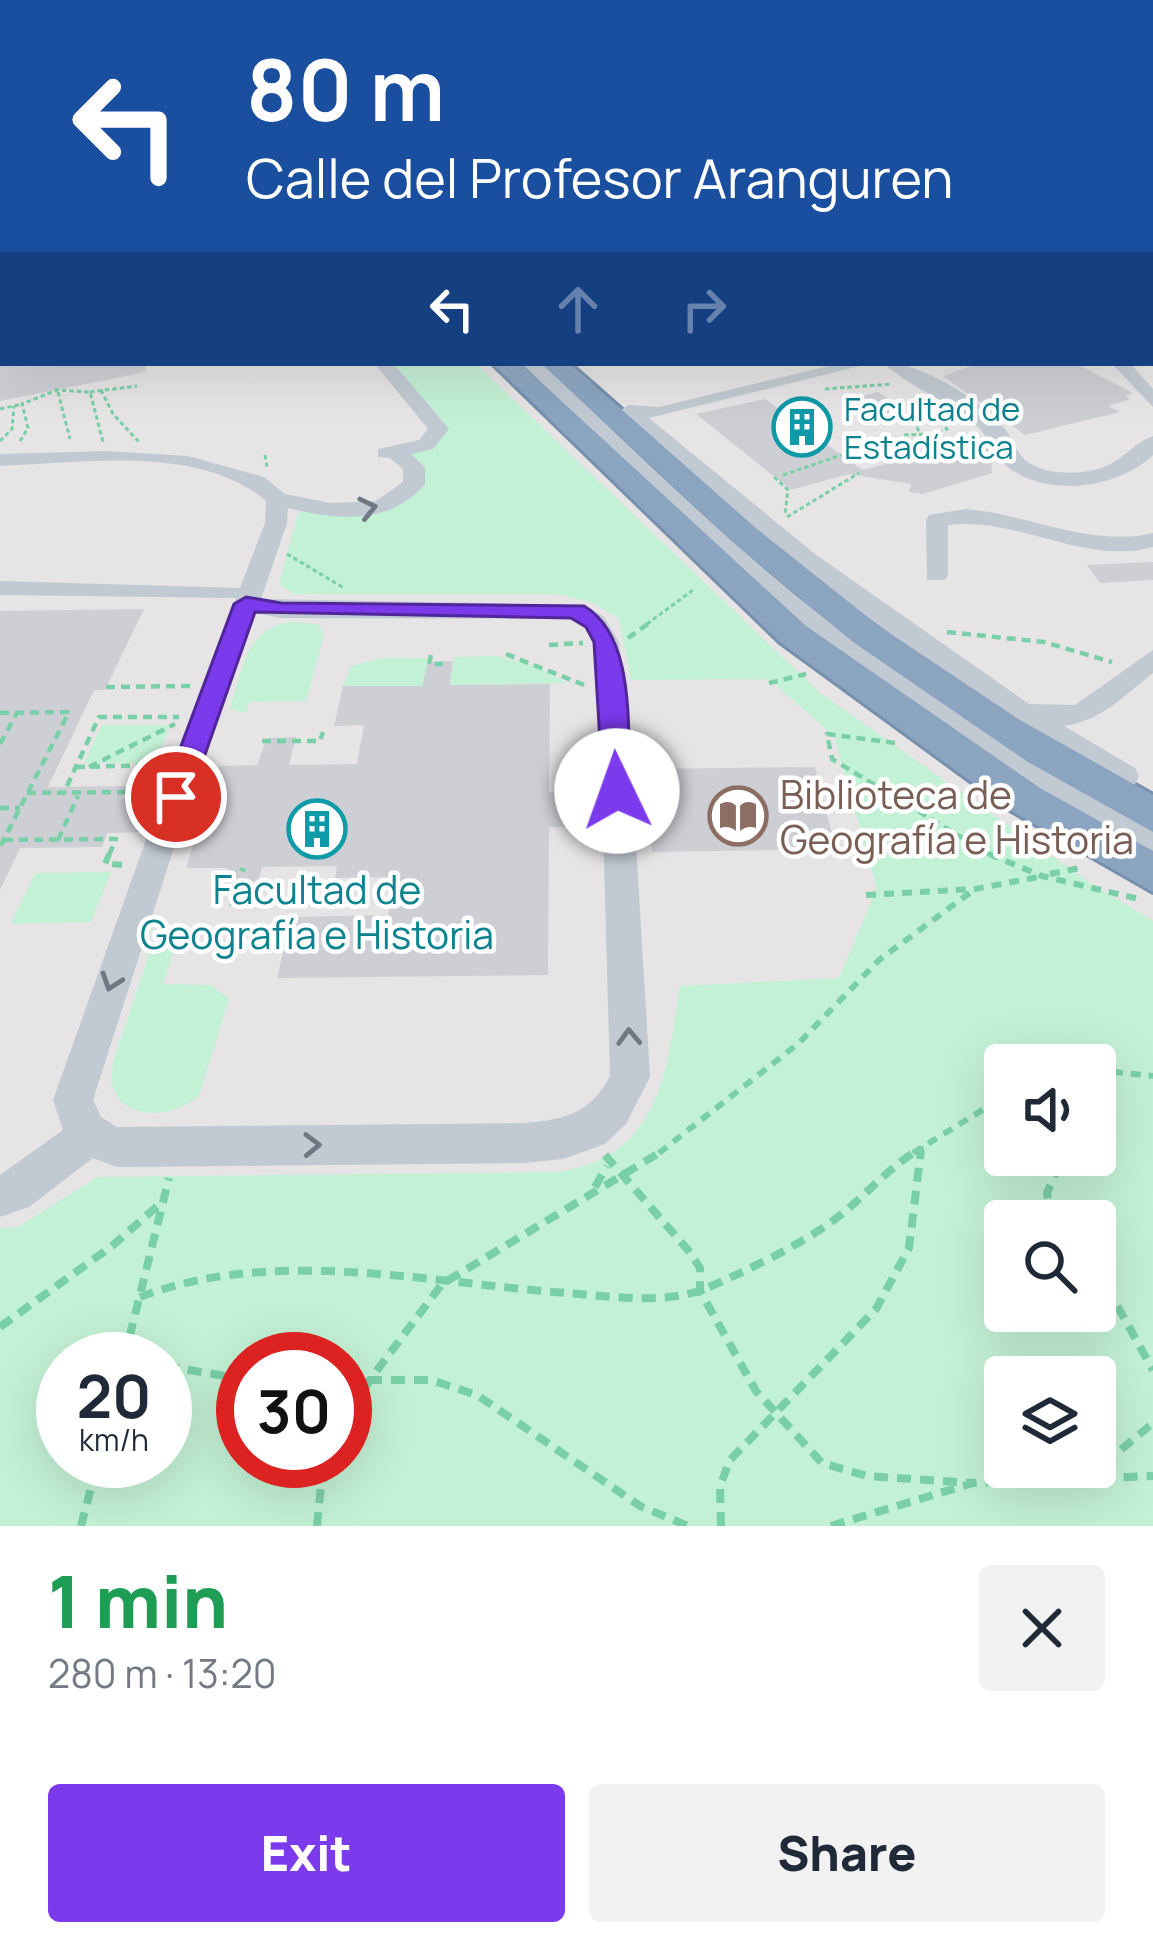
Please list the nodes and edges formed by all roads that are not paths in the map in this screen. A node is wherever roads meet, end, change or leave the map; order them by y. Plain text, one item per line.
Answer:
1 (386, 366) edge
2 (508, 366) edge
3 (549, 366) edge
4 (851, 366) edge
5 (897, 366) edge
6 (1123, 366) edge
7 (1153, 400) edge
8 (646, 417) junction
9 (162, 439) dead end
10 (1153, 442) edge
11 (119, 448) junction
12 (4, 460) edge
13 (72, 469) junction
14 (253, 478) junction
15 (277, 499) junction
16 (1153, 539) edge
17 (936, 574) dead end
18 (0, 588) edge
19 (238, 598) junction
20 (1153, 658) edge
21 (1112, 697) junction
22 (1013, 710) junction
23 (1139, 784) edge
24 (1153, 815) edge
25 (1153, 844) edge
26 (1149, 887) edge
27 (88, 1136) junction
28 (0, 1196) edge

15 -> 1 street
2 - 26 highway
3 - 8 highway
3 - 24 highway
3 - 25 street
4 - 8 street
5 - 10 street
6 - 7 street
8 - 22 street
9 - 11 street
11 - 12 street
11 - 13 street
11 - 14 street
12 - 13 street
13 - 14 street
14 - 15 street
15 - 19 street
16 - 17 street
18 - 19 street
19 -> 27 street
27 -> 19 street
20 - 21 street
21 - 22 street
21 - 23 street
22 - 23 street
27 - 28 street

